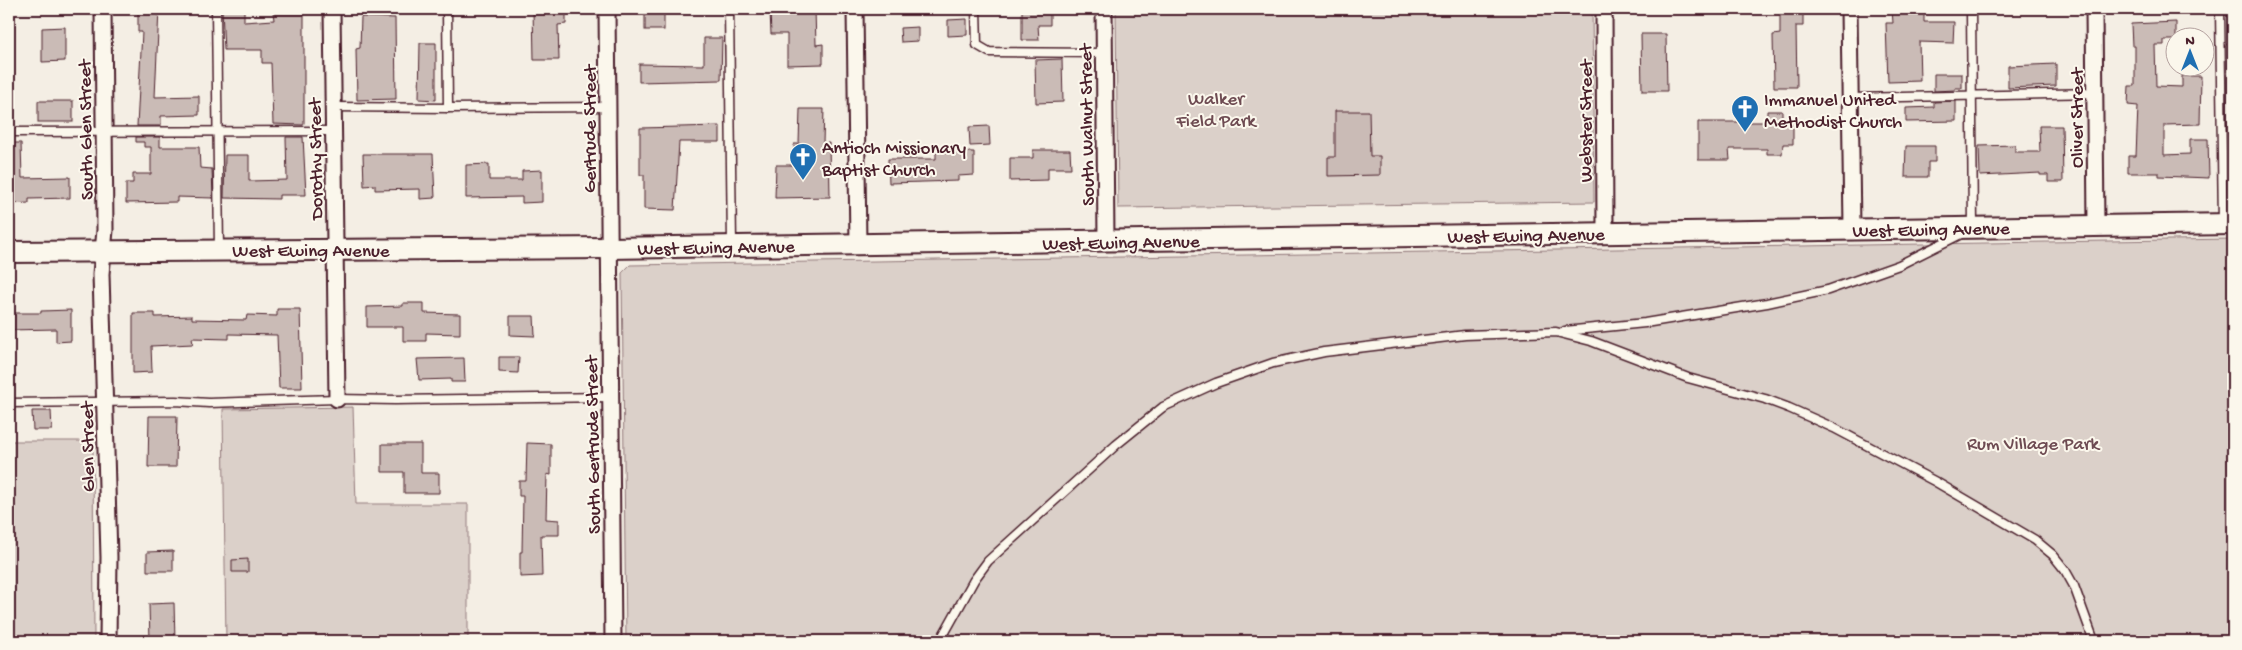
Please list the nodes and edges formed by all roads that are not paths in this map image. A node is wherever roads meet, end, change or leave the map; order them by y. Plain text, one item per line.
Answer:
1 (103, 9) edge
2 (216, 9) edge
3 (332, 9) edge
4 (447, 9) edge
5 (606, 9) edge
6 (729, 9) edge
7 (855, 9) edge
8 (976, 9) edge
9 (1104, 9) edge
10 (1604, 9) edge
11 (1849, 9) edge
12 (1971, 9) edge
13 (2094, 9) edge
14 (2220, 9) edge
15 (1103, 53) junction
16 (2096, 93) junction
17 (1972, 95) junction
18 (1851, 98) junction
19 (608, 106) junction
20 (333, 107) junction
21 (448, 108) junction
22 (218, 131) junction
23 (333, 131) junction
24 (9, 132) edge
25 (104, 132) junction
26 (2228, 224) edge
27 (2096, 226) junction
28 (1973, 228) junction
29 (1852, 229) junction
30 (1605, 232) junction
31 (1106, 241) junction
32 (858, 244) junction
33 (732, 246) junction
34 (608, 248) junction
35 (335, 249) junction
36 (219, 250) junction
37 (104, 251) junction
38 (9, 252) edge
39 (1556, 332) junction
40 (610, 397) junction
41 (337, 399) junction
42 (105, 402) junction
43 (9, 403) edge
44 (108, 641) edge
45 (613, 641) edge
46 (940, 641) edge
47 (2094, 641) edge

1 - 25 street, South Glen Street
2 - 22 lane
3 - 20 street, Dorothy Street
4 - 21 lane
5 - 19 street, Gertrude Street
6 - 33 lane
7 - 32 street
8 - 15 lane
9 - 15 street, South Walnut Street
10 - 30 street, Webster Street
11 - 18 street
12 - 17 lane
13 - 16 street, Oliver Street
14 - 26 lane
15 - 31 street, South Walnut Street
16 - 17 lane
16 - 27 street, Oliver Street
17 - 18 lane
17 - 28 lane
18 - 29 street
19 - 21 lane
19 - 34 street, Gertrude Street
20 - 21 lane
20 - 23 street, Dorothy Street
22 - 23 lane
22 - 25 lane
22 - 36 lane
23 - 35 street, Dorothy Street
24 - 25 lane
25 - 37 street, South Glen Street
26 - 27 street, West Ewing Avenue
27 - 28 street, West Ewing Avenue
28 - 29 street, West Ewing Avenue
28 - 39 lane
29 - 30 street, West Ewing Avenue
30 - 31 street, West Ewing Avenue
31 - 32 street, West Ewing Avenue
32 - 33 street, West Ewing Avenue
33 - 34 street, West Ewing Avenue
34 - 35 street, West Ewing Avenue
34 - 40 street, South Gertrude Street
35 - 36 street, West Ewing Avenue
35 - 41 street, Dorothy Street
36 - 37 street, West Ewing Avenue
37 - 38 street, West Ewing Avenue
37 - 42 street, Glen Street
39 - 46 lane
39 - 47 lane
40 - 41 lane
40 - 45 street, South Gertrude Street
41 - 42 lane
42 - 43 lane
42 - 44 street, Glen Street

